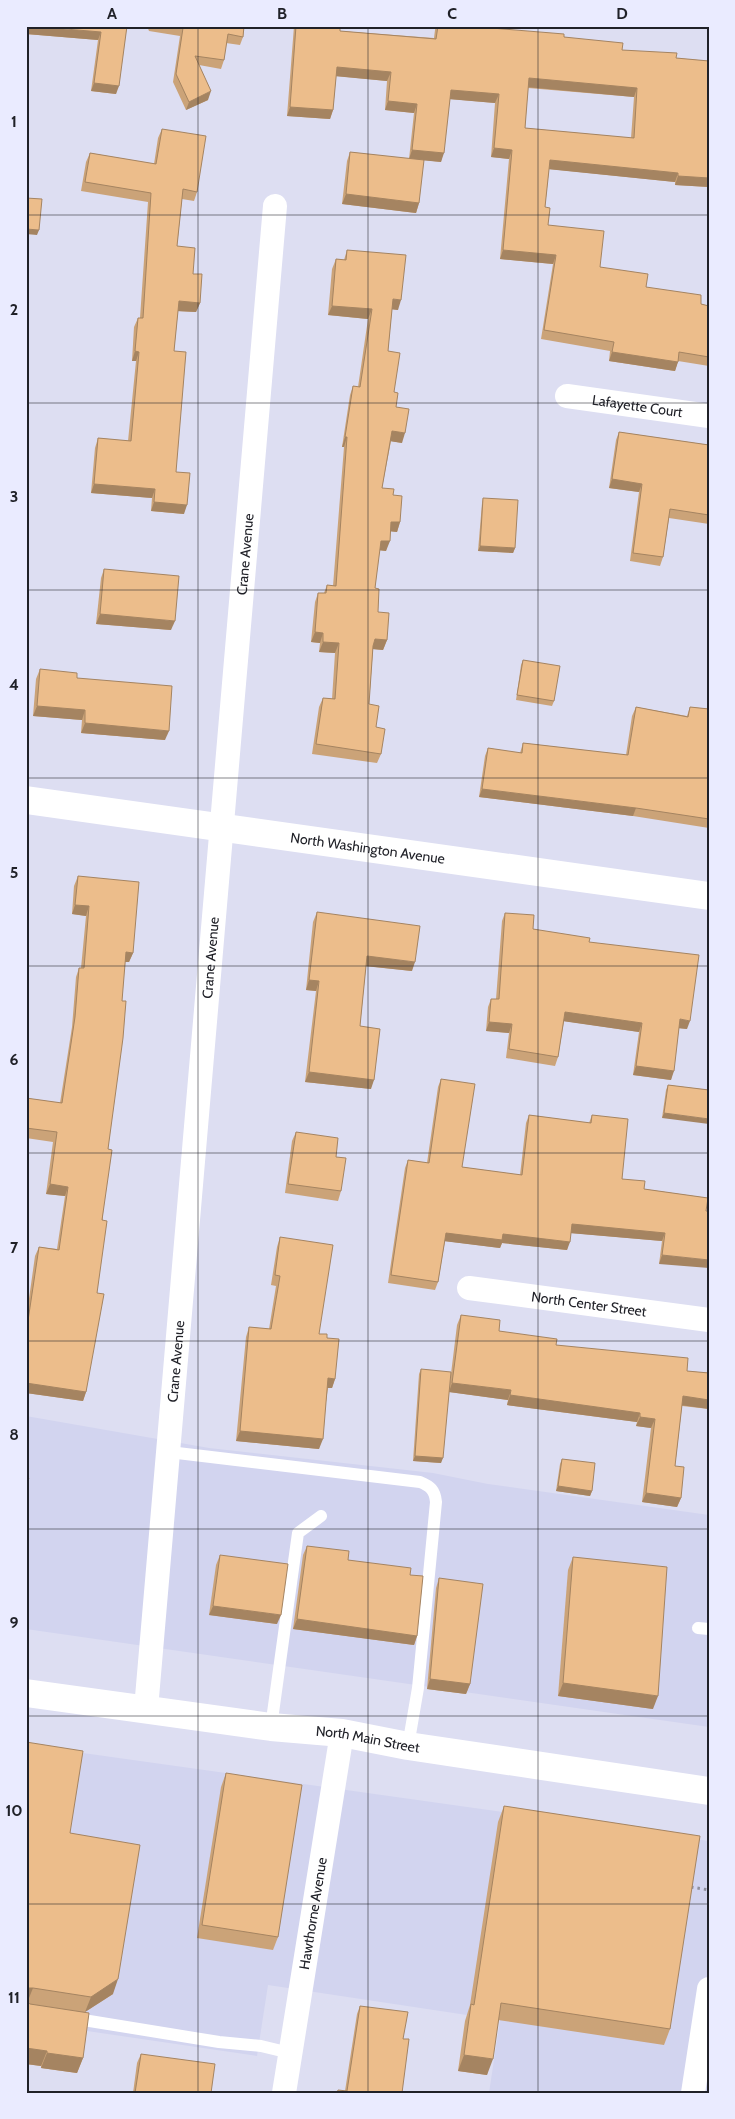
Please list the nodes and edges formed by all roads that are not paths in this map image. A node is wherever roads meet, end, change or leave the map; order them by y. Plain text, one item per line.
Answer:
1 (275, 206) dead end
2 (568, 396) dead end
3 (709, 416) edge
4 (26, 800) edge
5 (222, 829) junction
6 (709, 896) edge
7 (469, 1288) dead end
8 (709, 1320) edge
9 (169, 1452) junction
10 (321, 1516) dead end
11 (26, 1693) edge
12 (146, 1709) junction
13 (272, 1726) junction
14 (342, 1733) junction
15 (408, 1746) junction
16 (709, 1791) edge
17 (709, 1989) edge
18 (55, 2016) edge
19 (290, 2053) junction
20 (284, 2093) edge
21 (693, 2093) edge

1 - 5 street, Crane Avenue
2 - 3 street, Lafayette Court
4 - 5 main road, North Washington Avenue
5 - 6 main road, North Washington Avenue
5 - 9 street, Crane Avenue
7 - 8 street, North Center Street
9 - 12 street, Crane Avenue
9 - 15 lane
10 - 13 lane
11 - 12 main road, North Main Street
12 - 13 main road, North Main Street
13 - 14 main road, North Main Street
14 - 15 main road, North Main Street
14 - 19 street, Hawthorne Avenue
15 - 16 main road, North Main Street
17 - 21 street
18 - 19 lane
19 - 20 street, Hawthorne Avenue

